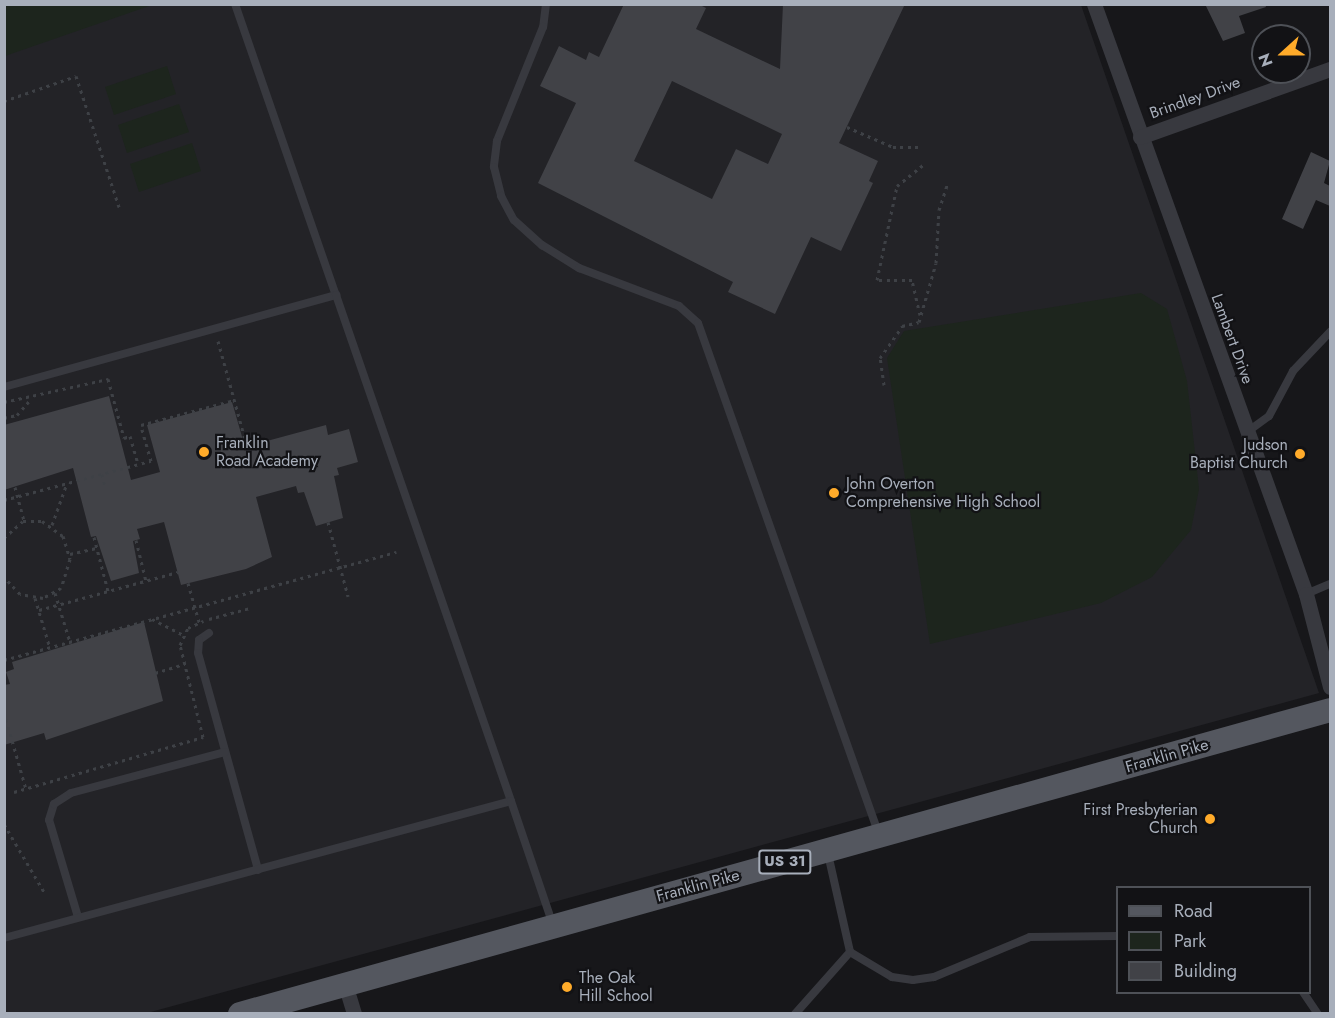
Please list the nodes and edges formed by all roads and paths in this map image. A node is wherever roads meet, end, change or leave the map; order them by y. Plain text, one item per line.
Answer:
1 (235, 4) edge
2 (546, 4) edge
3 (1094, 4) edge
4 (1330, 69) edge
5 (4, 101) edge
6 (847, 127) dead end
7 (1140, 137) junction
8 (919, 147) dead end
9 (923, 165) dead end
10 (946, 185) dead end
11 (119, 207) dead end
12 (336, 295) junction
13 (920, 317) junction
14 (215, 329) junction
15 (1330, 332) edge
16 (884, 385) dead end
17 (4, 387) edge
18 (31, 399) dead end
19 (234, 400) junction
20 (4, 402) edge
21 (4, 418) edge
22 (1247, 432) junction
23 (247, 446) dead end
24 (154, 448) dead end
25 (148, 450) junction
26 (138, 464) junction
27 (102, 474) junction
28 (67, 483) junction
29 (15, 487) dead end
30 (105, 487) dead end
31 (4, 500) edge
32 (24, 521) junction
33 (328, 522) dead end
34 (52, 525) junction
35 (93, 537) dead end
36 (4, 538) edge
37 (136, 540) dead end
38 (96, 548) junction
39 (396, 552) dead end
40 (70, 554) junction
41 (340, 567) junction
42 (178, 572) dead end
43 (4, 577) edge
44 (146, 581) junction
45 (188, 583) dead end
46 (1330, 584) edge
47 (108, 591) junction
48 (55, 593) junction
49 (1306, 594) junction
50 (348, 596) dead end
51 (35, 598) junction
52 (195, 607) junction
53 (250, 608) dead end
54 (39, 610) junction
55 (152, 619) junction
56 (199, 622) junction
57 (209, 633) dead end
58 (183, 635) junction
59 (70, 642) junction
60 (50, 648) junction
61 (4, 660) edge
62 (185, 664) junction
63 (155, 673) dead end
64 (1330, 687) edge
65 (1330, 710) edge
66 (4, 712) edge
67 (225, 752) junction
68 (26, 789) junction
69 (14, 792) dead end
70 (511, 801) junction
71 (4, 824) edge
72 (879, 837) junction
73 (827, 851) junction
74 (258, 870) junction
75 (44, 892) dead end
76 (78, 917) junction
77 (553, 926) junction
78 (1116, 936) edge
79 (4, 938) edge
80 (850, 952) junction
81 (345, 984) junction
82 (1305, 994) edge
83 (240, 1014) edge
84 (354, 1014) edge
85 (795, 1014) edge
86 (1318, 1014) edge

1 - 12 lane
2 - 72 lane
3 - 7 street, Lambert Drive
4 - 7 street, Brindley Drive
5 - 11 path
6 - 8 path
7 - 22 street, Lambert Drive
9 - 13 path
10 - 13 path
12 - 14 lane
12 - 70 lane
13 - 16 path
14 - 17 lane
14 - 19 path
15 - 22 lane
18 - 21 path
19 - 23 path
19 - 25 path
20 - 26 path
22 - 49 street, Lambert Drive
24 - 25 path
25 - 26 path
26 - 27 path
27 - 28 path
27 - 30 path
28 - 31 path
28 - 34 path
29 - 32 path
32 - 34 path
32 - 36 path
33 - 41 path
34 - 40 path
35 - 38 path
37 - 44 path
38 - 40 path
38 - 47 path
39 - 41 path
40 - 48 path
41 - 50 path
41 - 52 path
42 - 44 path
43 - 51 path
44 - 47 path
45 - 52 path
46 - 49 lane
47 - 54 path
48 - 51 path
48 - 59 path
49 - 64 street, Lambert Drive
51 - 54 path
52 - 55 path
52 - 56 path
53 - 56 path
54 - 60 path
55 - 58 path
55 - 59 path
56 - 58 path
57 - 67 lane
58 - 62 path
59 - 60 path
60 - 61 path
62 - 63 path
62 - 68 path
65 - 72 main road, Franklin Pike / US 31
66 - 68 path
67 - 74 lane
67 - 76 lane
68 - 69 path
70 - 74 lane
70 - 77 lane
71 - 75 path
72 - 73 main road, Franklin Pike / US 31
73 - 77 main road, Franklin Pike / US 31
73 - 80 lane
74 - 76 lane
76 - 79 lane
77 - 81 main road, Franklin Pike / US 31
78 - 80 lane
80 - 85 lane
81 - 83 main road, Franklin Pike / US 31
81 - 84 street
82 - 86 lane

